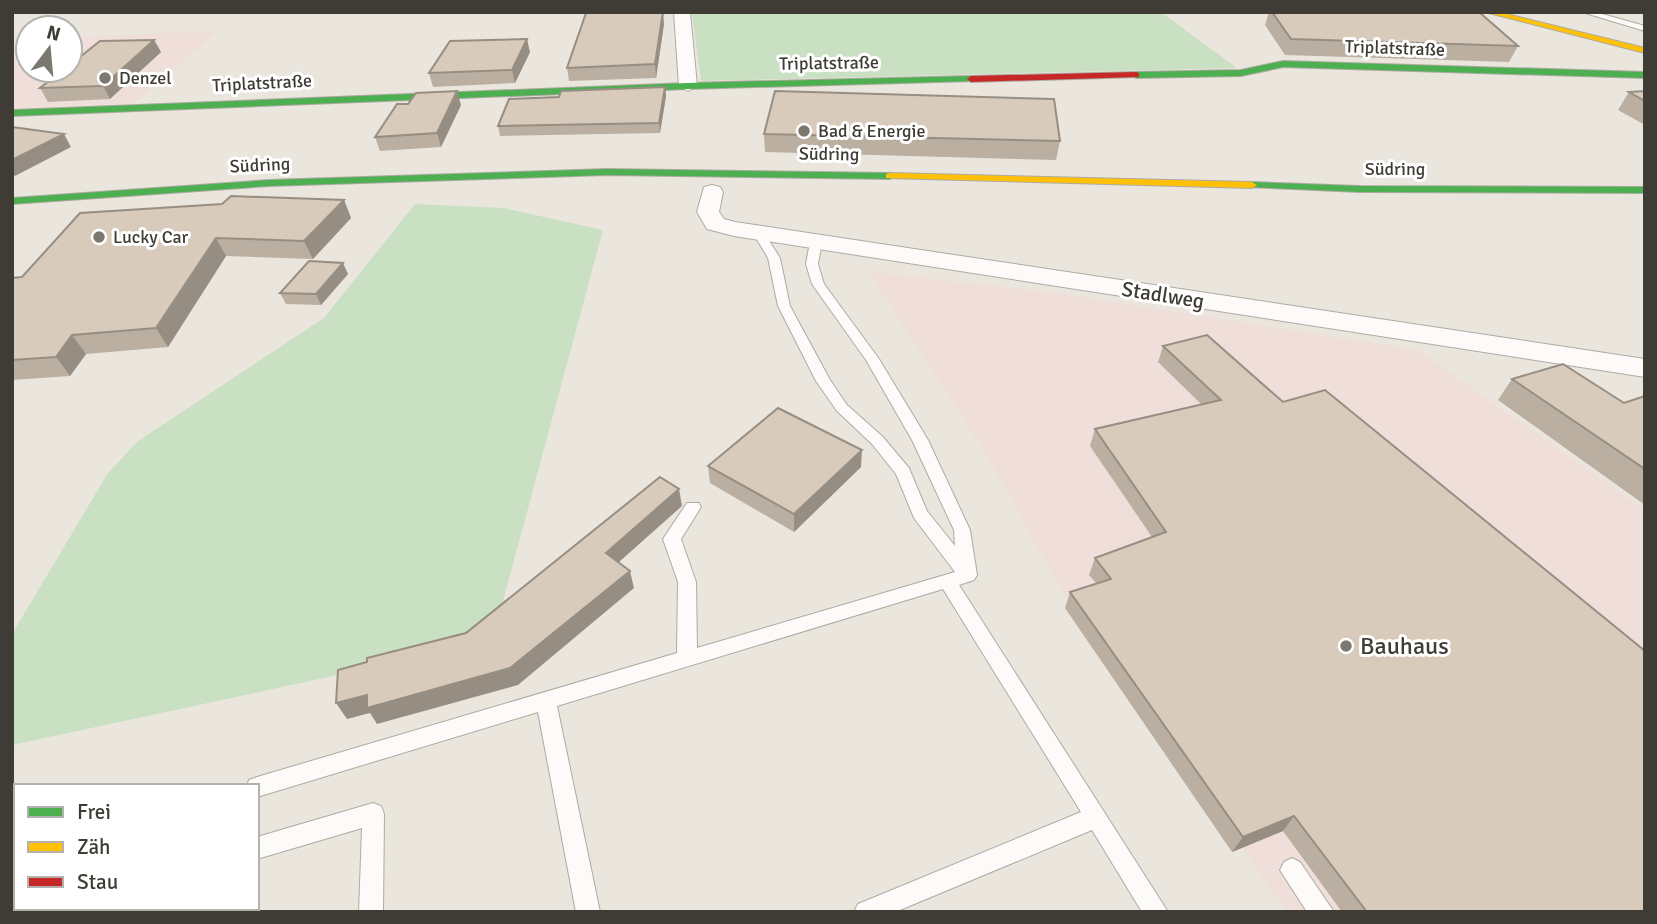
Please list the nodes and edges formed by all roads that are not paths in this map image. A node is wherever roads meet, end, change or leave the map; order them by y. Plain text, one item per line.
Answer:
1 (682, 12) edge
2 (1490, 12) edge
3 (1586, 12) edge
4 (1645, 29) edge
5 (1645, 51) edge
6 (1645, 75) edge
7 (688, 86) junction
8 (12, 113) edge
9 (607, 172) junction
10 (792, 172) junction
11 (1645, 190) edge
12 (712, 191) junction
13 (12, 201) edge
14 (759, 233) junction
15 (816, 242) junction
16 (1645, 368) edge
17 (693, 508) dead end
18 (968, 575) junction
19 (947, 580) junction
20 (687, 659) junction
21 (546, 701) junction
22 (259, 786) edge
23 (1096, 817) junction
24 (259, 847) edge
25 (1292, 870) dead end
26 (371, 912) edge
27 (588, 912) edge
28 (866, 912) edge
29 (1156, 912) edge
30 (1322, 912) edge

1 - 7 street
2 - 5 street
3 - 4 lane
6 - 7 street, Triplatstraße
7 - 8 street, Triplatstraße
9 - 10 street, Südring
9 - 12 street
9 - 13 street, Südring
10 - 11 street, Südring
10 - 12 street
12 - 14 street, Stadlweg
14 - 15 street, Stadlweg
14 - 18 lane
15 - 16 street, Stadlweg
15 - 18 lane
17 - 20 lane
18 - 19 lane
19 - 20 lane
19 - 23 lane
20 - 21 lane
21 - 22 lane
21 - 27 lane
23 - 28 lane
23 - 29 lane
24 - 26 lane
25 - 30 lane

